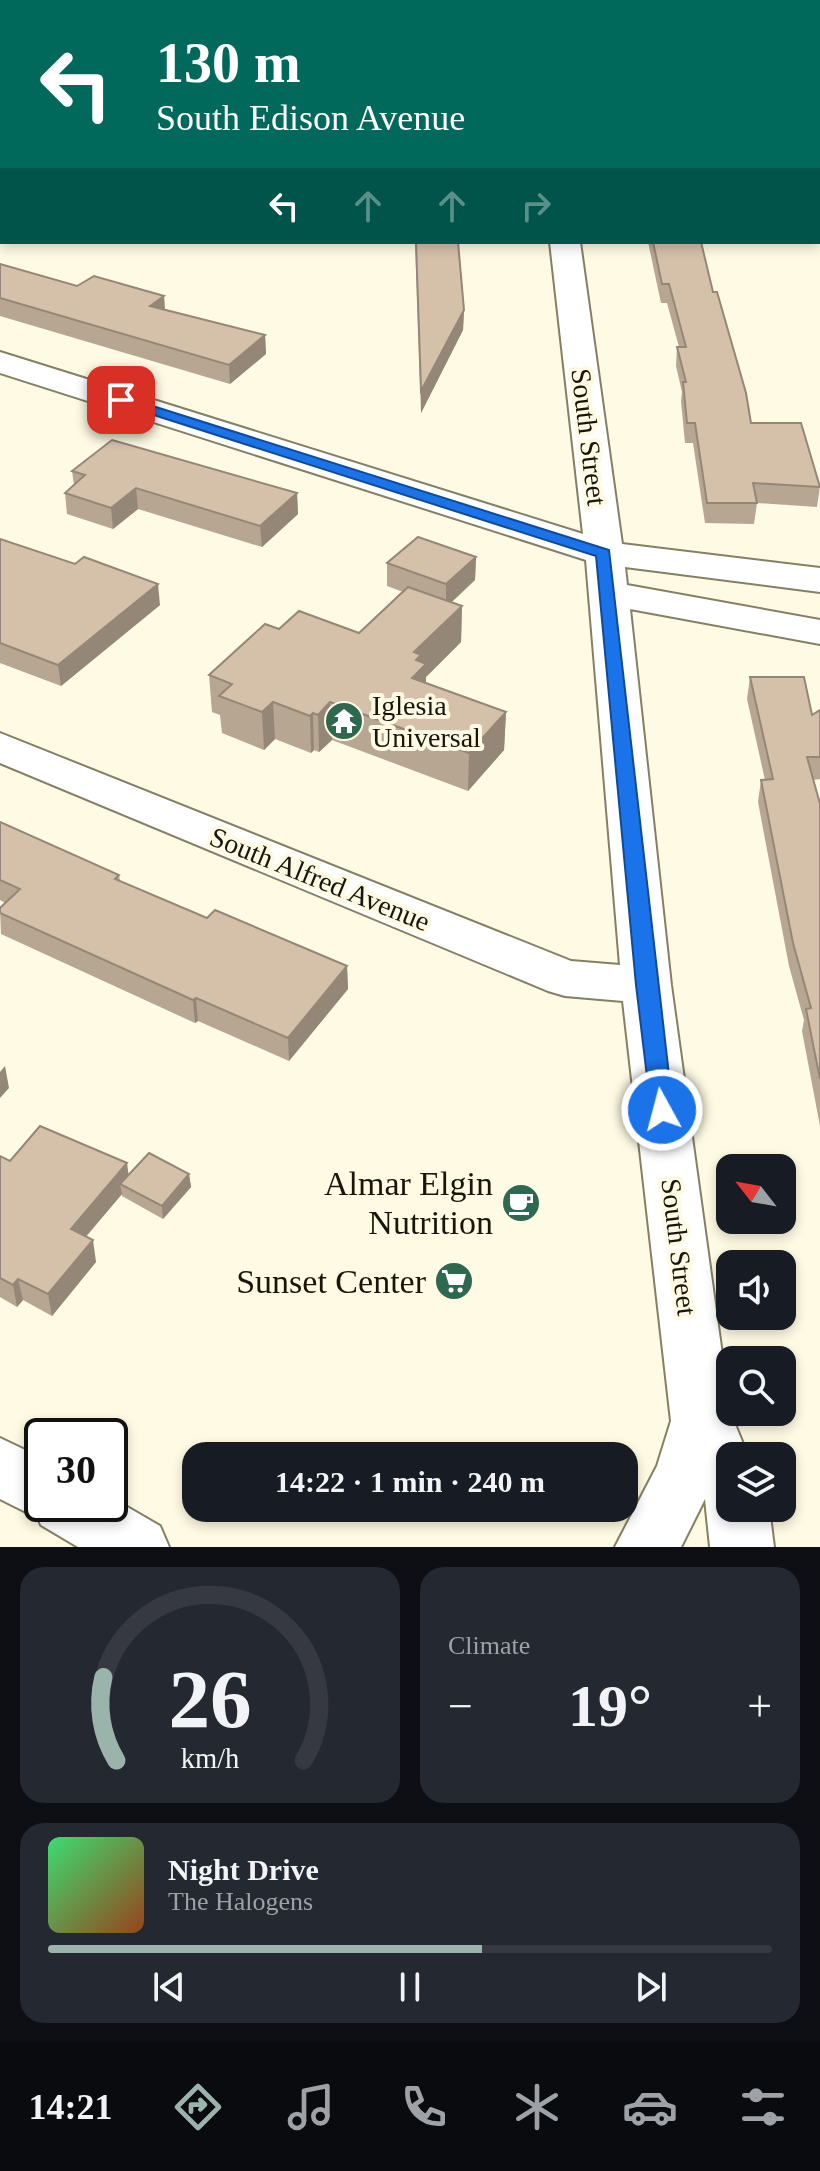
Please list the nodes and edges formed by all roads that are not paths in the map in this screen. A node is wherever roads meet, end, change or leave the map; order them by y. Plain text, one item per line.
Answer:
1 (565, 244) edge
2 (0, 362) edge
3 (606, 573) junction
4 (820, 580) edge
5 (820, 632) edge
6 (0, 747) edge
7 (646, 985) junction
8 (701, 1421) junction
9 (716, 1454) edge
10 (0, 1466) edge
11 (24, 1480) edge
12 (94, 1522) edge
13 (739, 1522) edge
14 (137, 1547) edge
15 (647, 1547) edge
16 (742, 1547) edge

1 - 3 street, South Street
2 - 3 street
3 - 4 street
3 - 5 street
3 - 7 street, South Street
6 - 7 street, South Alfred Avenue
7 - 8 street, South Street
8 - 9 street, South Street
8 - 15 street
10 - 11 street
12 - 14 street
13 - 16 street

